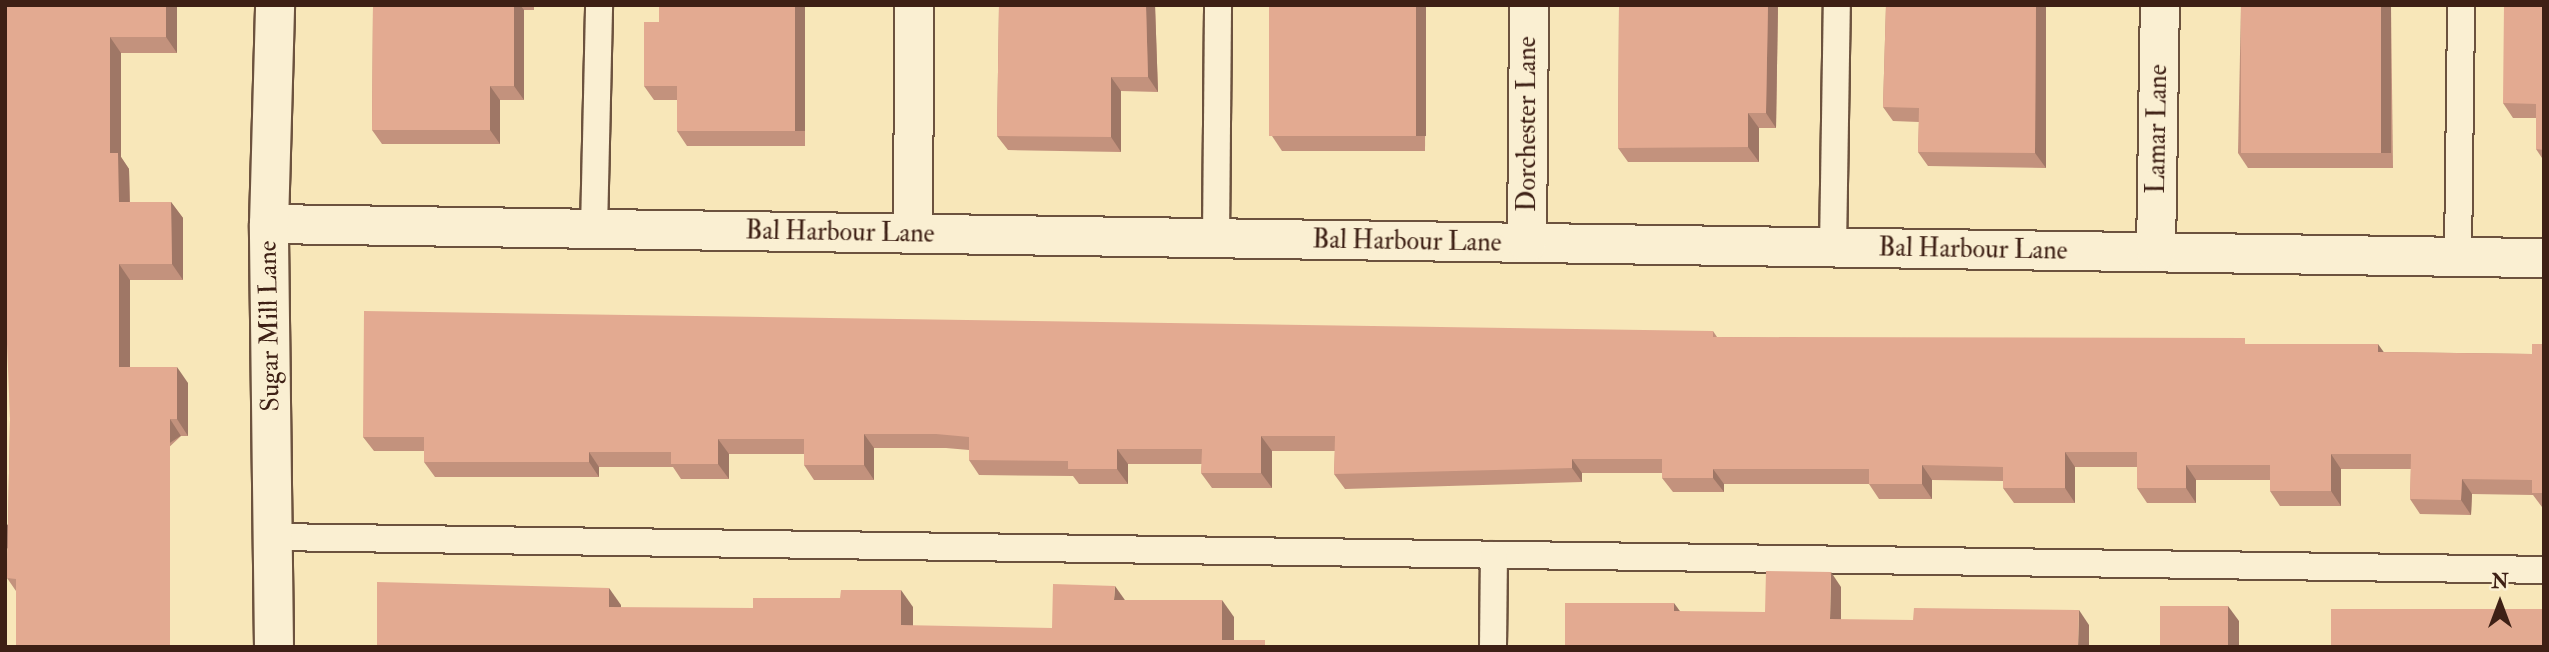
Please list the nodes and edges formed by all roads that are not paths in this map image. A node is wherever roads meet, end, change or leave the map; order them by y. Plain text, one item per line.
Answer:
1 (275, 5) edge
2 (599, 5) edge
3 (914, 5) edge
4 (1218, 5) edge
5 (1530, 5) edge
6 (1837, 5) edge
7 (2160, 5) edge
8 (2461, 5) edge
9 (269, 224) junction
10 (594, 230) junction
11 (913, 234) junction
12 (1216, 239) junction
13 (1528, 243) junction
14 (1833, 248) junction
15 (2156, 252) junction
16 (2458, 257) junction
17 (2544, 258) edge
18 (272, 537) junction
19 (1494, 555) junction
20 (2544, 570) edge
21 (274, 647) edge
22 (1493, 647) edge

1 - 9 street, Sugar Mill Lane
2 - 10 lane
3 - 11 street
4 - 12 lane
5 - 13 street, Dorchester Lane
6 - 14 lane
7 - 15 street, Lamar Lane
8 - 16 lane
9 - 10 street, Bal Harbour Lane
9 - 18 street, Sugar Mill Lane
10 - 11 street, Bal Harbour Lane
11 - 12 street, Bal Harbour Lane
12 - 13 street, Bal Harbour Lane
13 - 14 street, Bal Harbour Lane
14 - 15 street, Bal Harbour Lane
15 - 16 street, Bal Harbour Lane
16 - 17 street, Bal Harbour Lane
18 - 19 lane
18 - 21 street, Sugar Mill Lane
19 - 20 lane
19 - 22 lane

